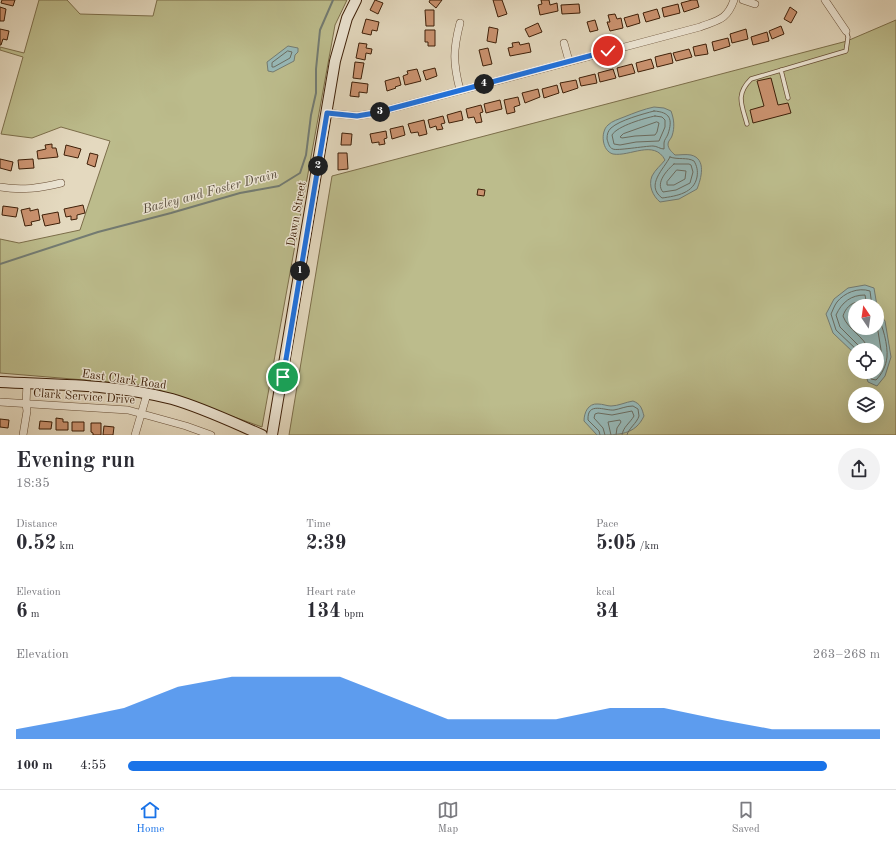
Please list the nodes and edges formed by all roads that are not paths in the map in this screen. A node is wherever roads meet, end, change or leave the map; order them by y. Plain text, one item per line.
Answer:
1 (356, 0) edge
2 (734, 0) edge
3 (744, 0) edge
4 (825, 0) edge
5 (755, 4) dead end
6 (460, 23) dead end
7 (846, 31) joint
8 (564, 43) dead end
9 (569, 61) junction
10 (781, 70) junction
11 (460, 90) junction
12 (788, 98) dead end
13 (327, 113) junction
14 (747, 124) dead end
15 (61, 183) dead end
16 (0, 187) edge
17 (0, 382) edge
18 (28, 383) junction
19 (147, 394) junction
20 (0, 402) edge
21 (26, 404) junction
22 (141, 413) junction
23 (23, 435) edge
24 (135, 435) edge
25 (211, 435) edge
26 (262, 435) edge
27 (272, 435) edge

1 - 13 street, Dawn Street
2 - 9 street
3 - 5 street
4 - 7 street
6 - 11 street
7 - 10 lane
8 - 9 street
9 - 11 street
10 - 12 lane
10 - 14 lane
11 - 13 street
13 - 27 street, Dawn Street
15 - 16 street
17 - 18 street, East Clark Road
18 - 19 street, East Clark Road
18 - 21 street
19 - 22 street
19 - 26 street, East Clark Road
20 - 21 street, Clark Service Drive
21 - 22 street, Clark Service Drive
21 - 23 street
22 - 24 street
22 - 25 street, Clark Service Drive

